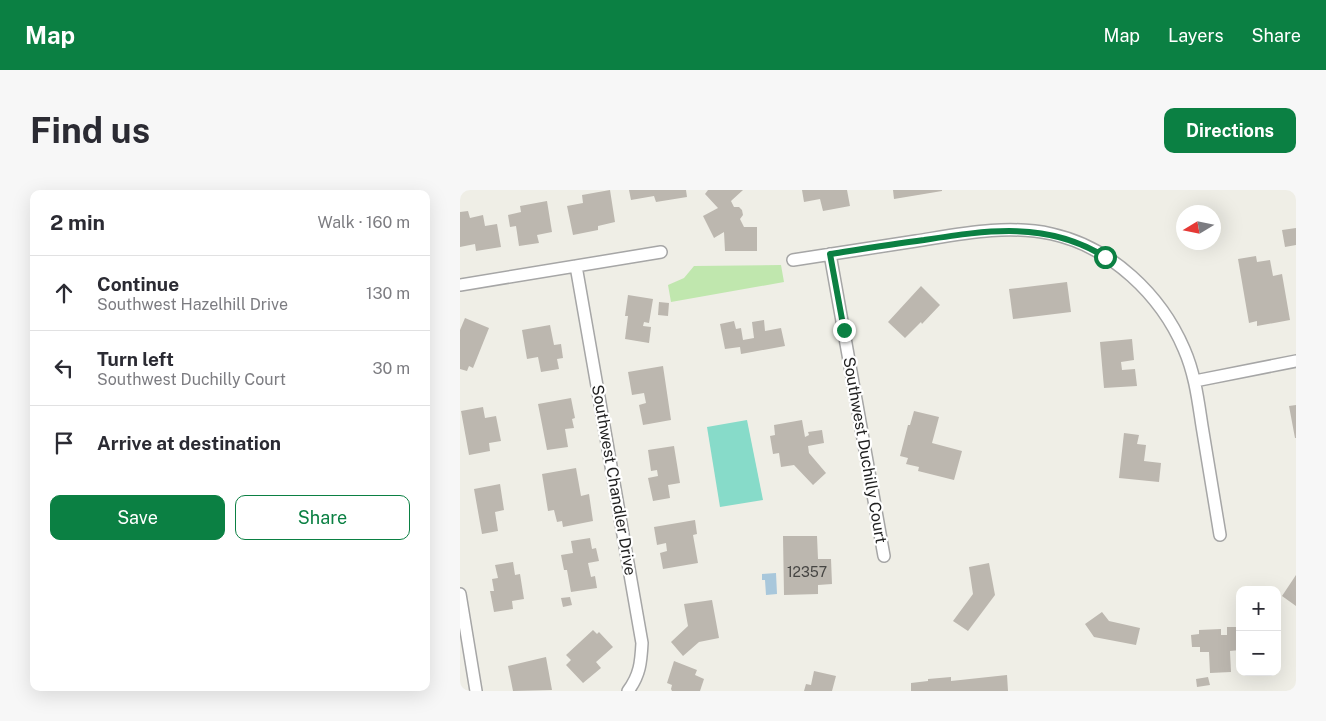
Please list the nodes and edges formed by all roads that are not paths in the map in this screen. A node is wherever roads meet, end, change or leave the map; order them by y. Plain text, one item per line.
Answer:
1 (661, 252) dead end
2 (830, 254) junction
3 (793, 260) dead end
4 (576, 266) junction
5 (460, 285) edge
6 (1296, 361) edge
7 (1195, 381) junction
8 (1220, 535) dead end
9 (884, 556) dead end
10 (460, 594) edge
11 (476, 691) edge
12 (628, 691) edge

1 - 4 street
2 - 3 street
2 - 7 street
2 - 9 street, Southwest Duchilly Court
4 - 5 street
4 - 12 street, Southwest Chandler Drive
6 - 7 street
7 - 8 street
10 - 11 street

